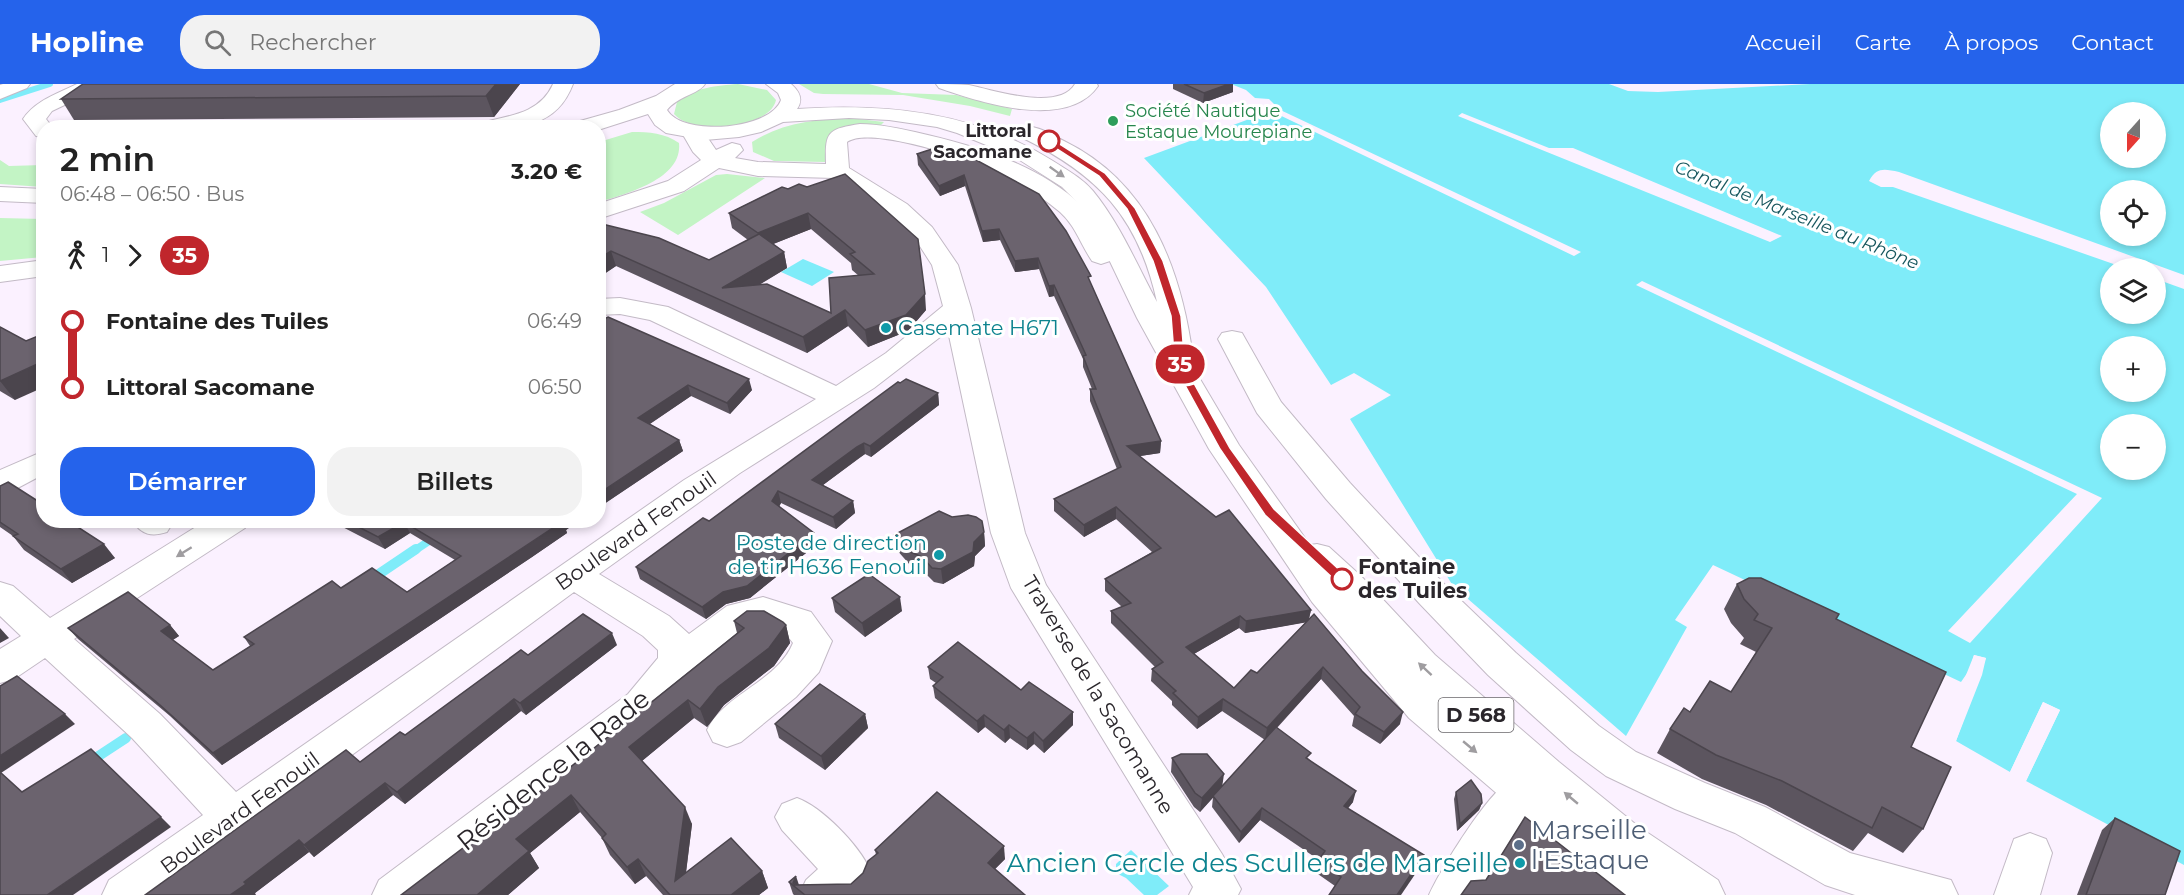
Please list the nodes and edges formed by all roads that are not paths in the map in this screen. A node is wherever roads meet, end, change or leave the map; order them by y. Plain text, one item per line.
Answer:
1 (20, 84) edge
2 (93, 84) edge
3 (563, 84) edge
4 (695, 84) edge
5 (946, 84) edge
6 (1092, 85) edge
7 (0, 93) edge
8 (665, 93) edge
9 (782, 94) edge
10 (519, 120) edge
11 (36, 121) edge
12 (606, 121) edge
13 (669, 127) junction
14 (606, 131) edge
15 (742, 137) junction
16 (705, 149) junction
17 (791, 169) junction
18 (838, 171) junction
19 (0, 194) edge
20 (36, 196) edge
21 (0, 207) edge
22 (36, 208) edge
23 (606, 209) edge
24 (1101, 256) dead end
25 (36, 269) edge
26 (0, 274) edge
27 (606, 307) edge
28 (957, 308) junction
29 (1232, 339) dead end
30 (1180, 367) junction
31 (838, 399) junction
32 (36, 465) edge
33 (0, 483) edge
34 (220, 528) edge
35 (572, 574) junction
36 (0, 596) edge
37 (48, 637) junction
38 (678, 662) junction
39 (0, 668) edge
40 (727, 730) dead end
41 (1534, 784) junction
42 (797, 817) dead end
43 (233, 818) junction
44 (2030, 853) dead end
45 (124, 895) edge
46 (395, 895) edge
47 (822, 895) edge
48 (1212, 895) edge
49 (1452, 895) edge
50 (1649, 895) edge
51 (1702, 895) edge
52 (1935, 895) edge
53 (2017, 895) edge

1 - 7 street
2 - 11 street
3 - 10 street
4 - 8 street
5 - 6 street
8 - 12 street
8 - 13 street
9 - 15 street
9 -> 30 street, D 568
9 - 30 street, D 568
13 - 14 street
13 - 16 street
15 - 16 street
15 - 16 street
15 - 17 street
16 - 17 street
16 - 23 street
17 - 18 street
18 - 24 street
18 - 28 street
19 - 20 street
21 - 22 street
25 - 26 street
27 - 31 street
28 - 31 street, Boulevard Fenouil
28 - 48 street, Traverse de la Sacomanne
29 - 52 street
30 - 41 street, D 568
31 - 35 street, Boulevard Fenouil
32 - 33 street
34 -> 37 street
35 - 38 street
35 - 43 street, Boulevard Fenouil
36 - 37 street
37 - 39 street
37 - 43 street
38 - 40 street, Résidence la Rade
38 - 46 street, Résidence la Rade
41 - 49 street
41 - 50 street, D 568
51 -> 41 street, D 568
42 - 47 street
43 - 45 street, Boulevard Fenouil
44 - 53 street

